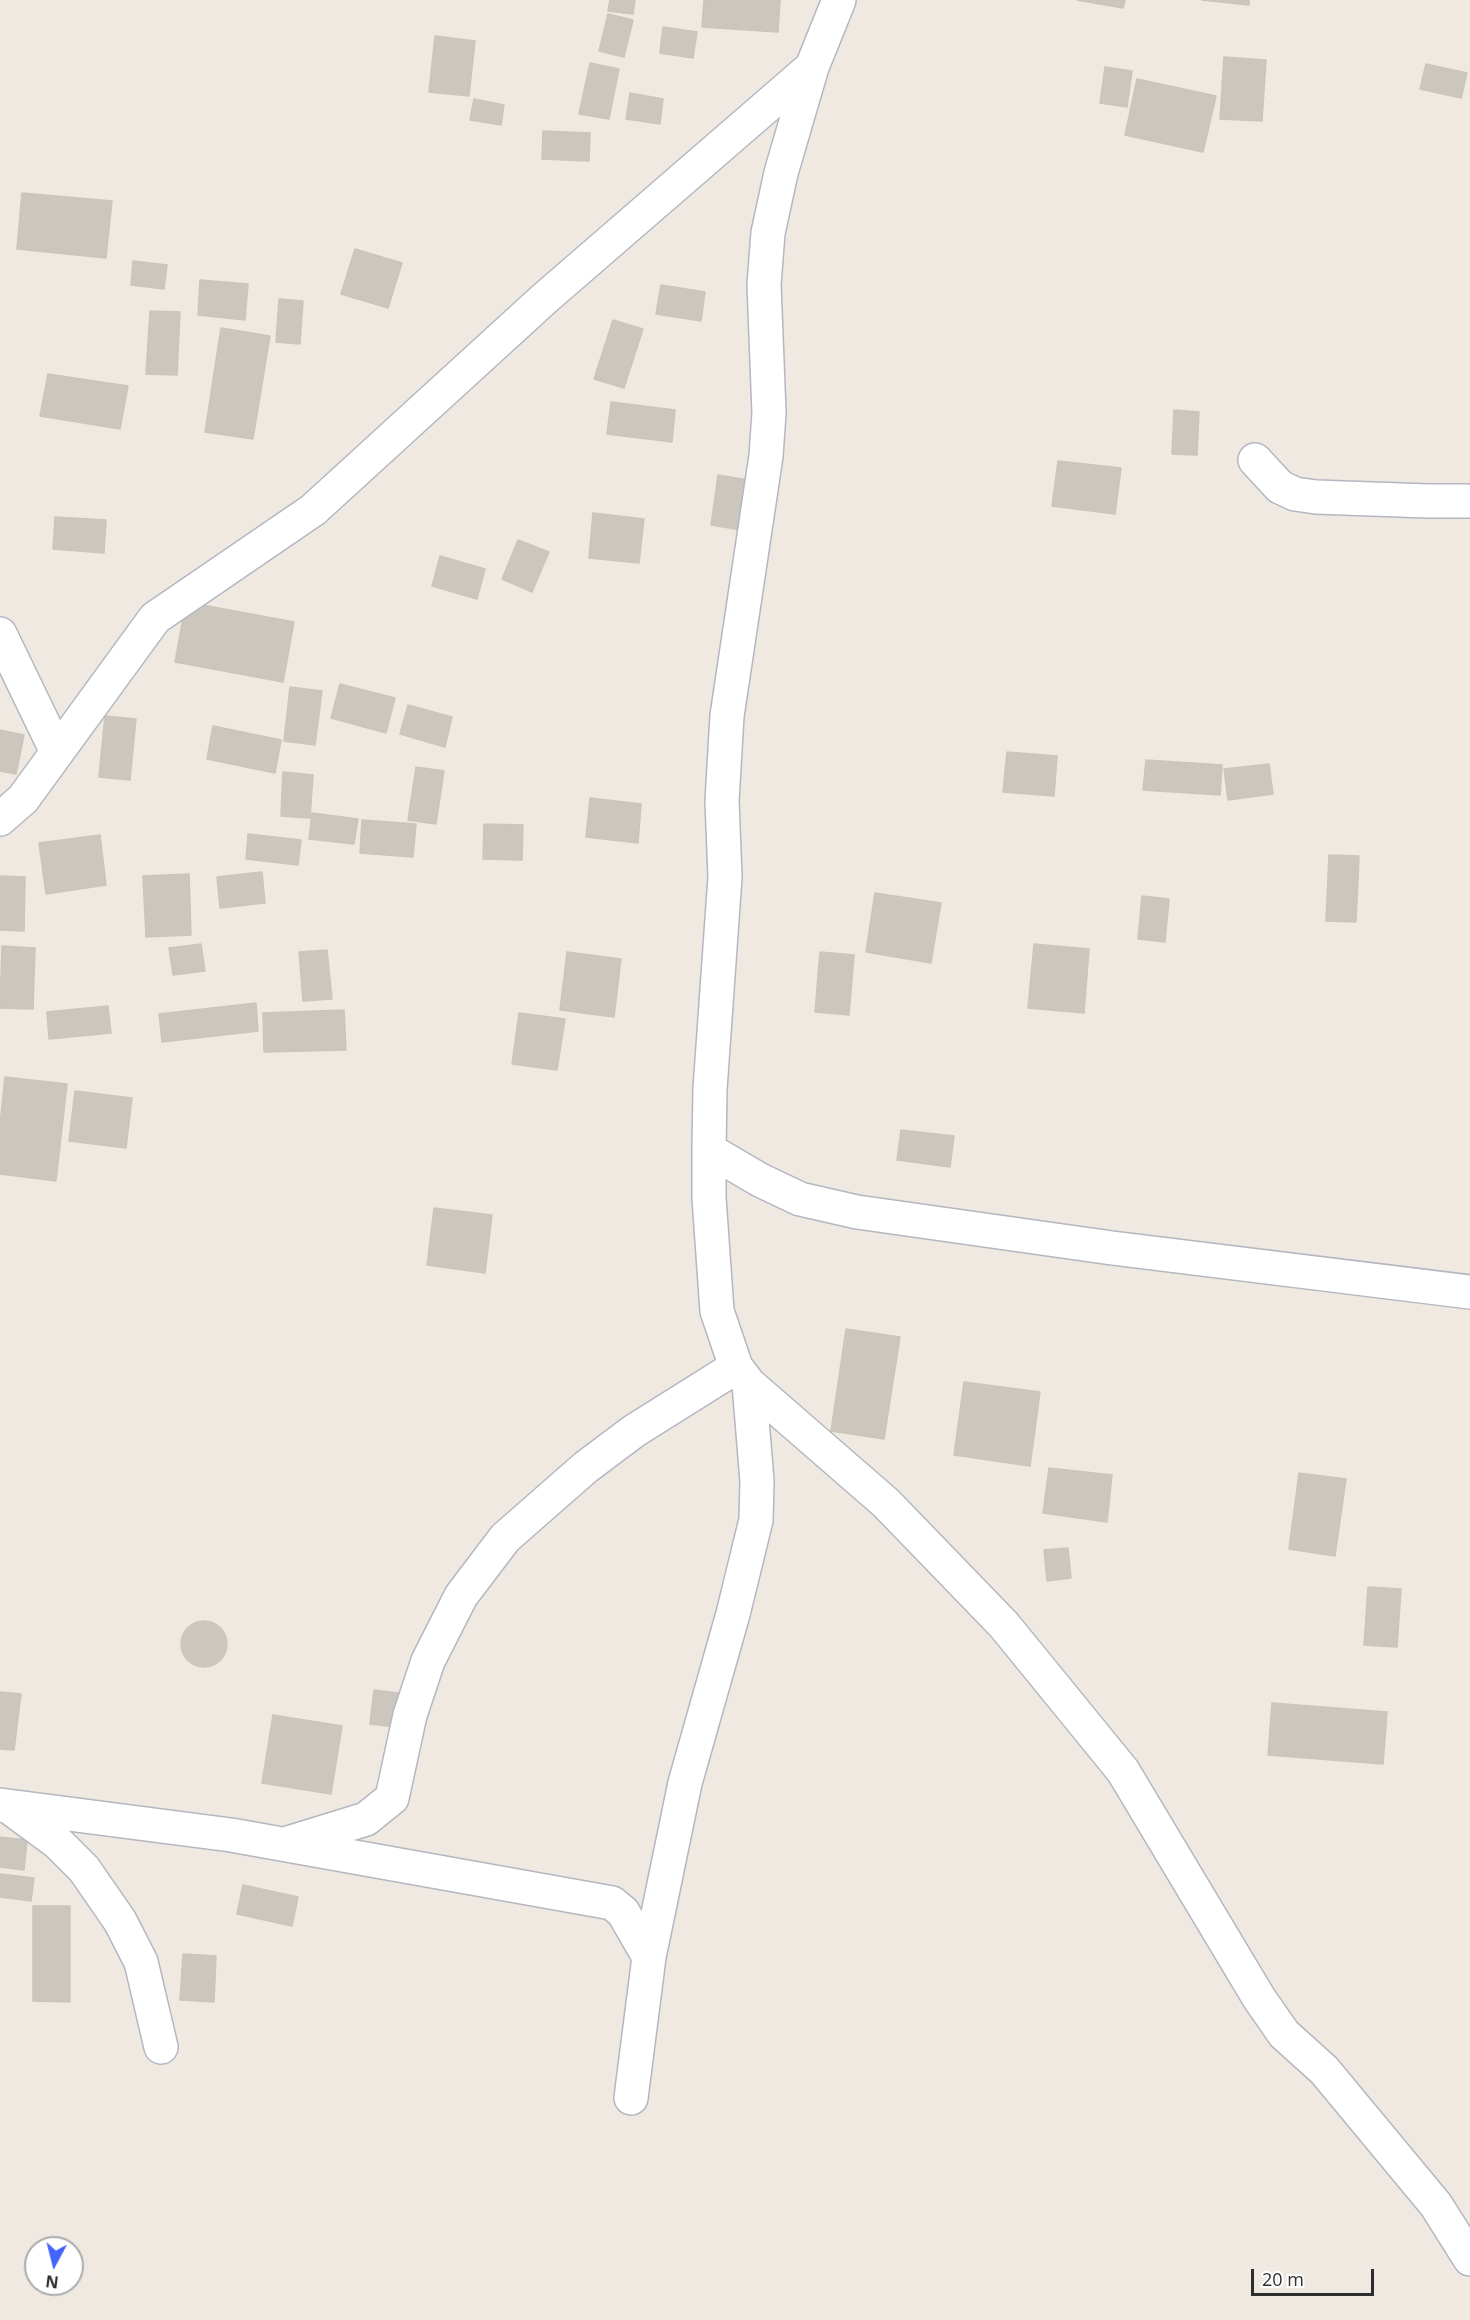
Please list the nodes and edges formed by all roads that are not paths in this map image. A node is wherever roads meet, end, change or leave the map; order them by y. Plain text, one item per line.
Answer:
1 (810, 0) edge
2 (833, 14) edge
3 (812, 67) junction
4 (1255, 460) dead end
5 (1470, 501) edge
6 (0, 634) edge
7 (57, 752) junction
8 (0, 819) edge
9 (710, 1150) junction
10 (1470, 1292) edge
11 (743, 1375) junction
12 (4, 1806) edge
13 (285, 1844) junction
14 (649, 1957) junction
15 (161, 2047) dead end
16 (631, 2098) dead end
17 (1470, 2259) edge

1 - 2 street
2 - 3 street
3 - 7 street
3 - 9 street
4 - 5 street
6 - 7 street
7 - 8 street
9 - 10 street
9 - 11 street
11 - 13 street
11 - 14 street
11 - 17 street
12 - 13 street
12 - 15 street
13 - 14 street
14 - 16 street

